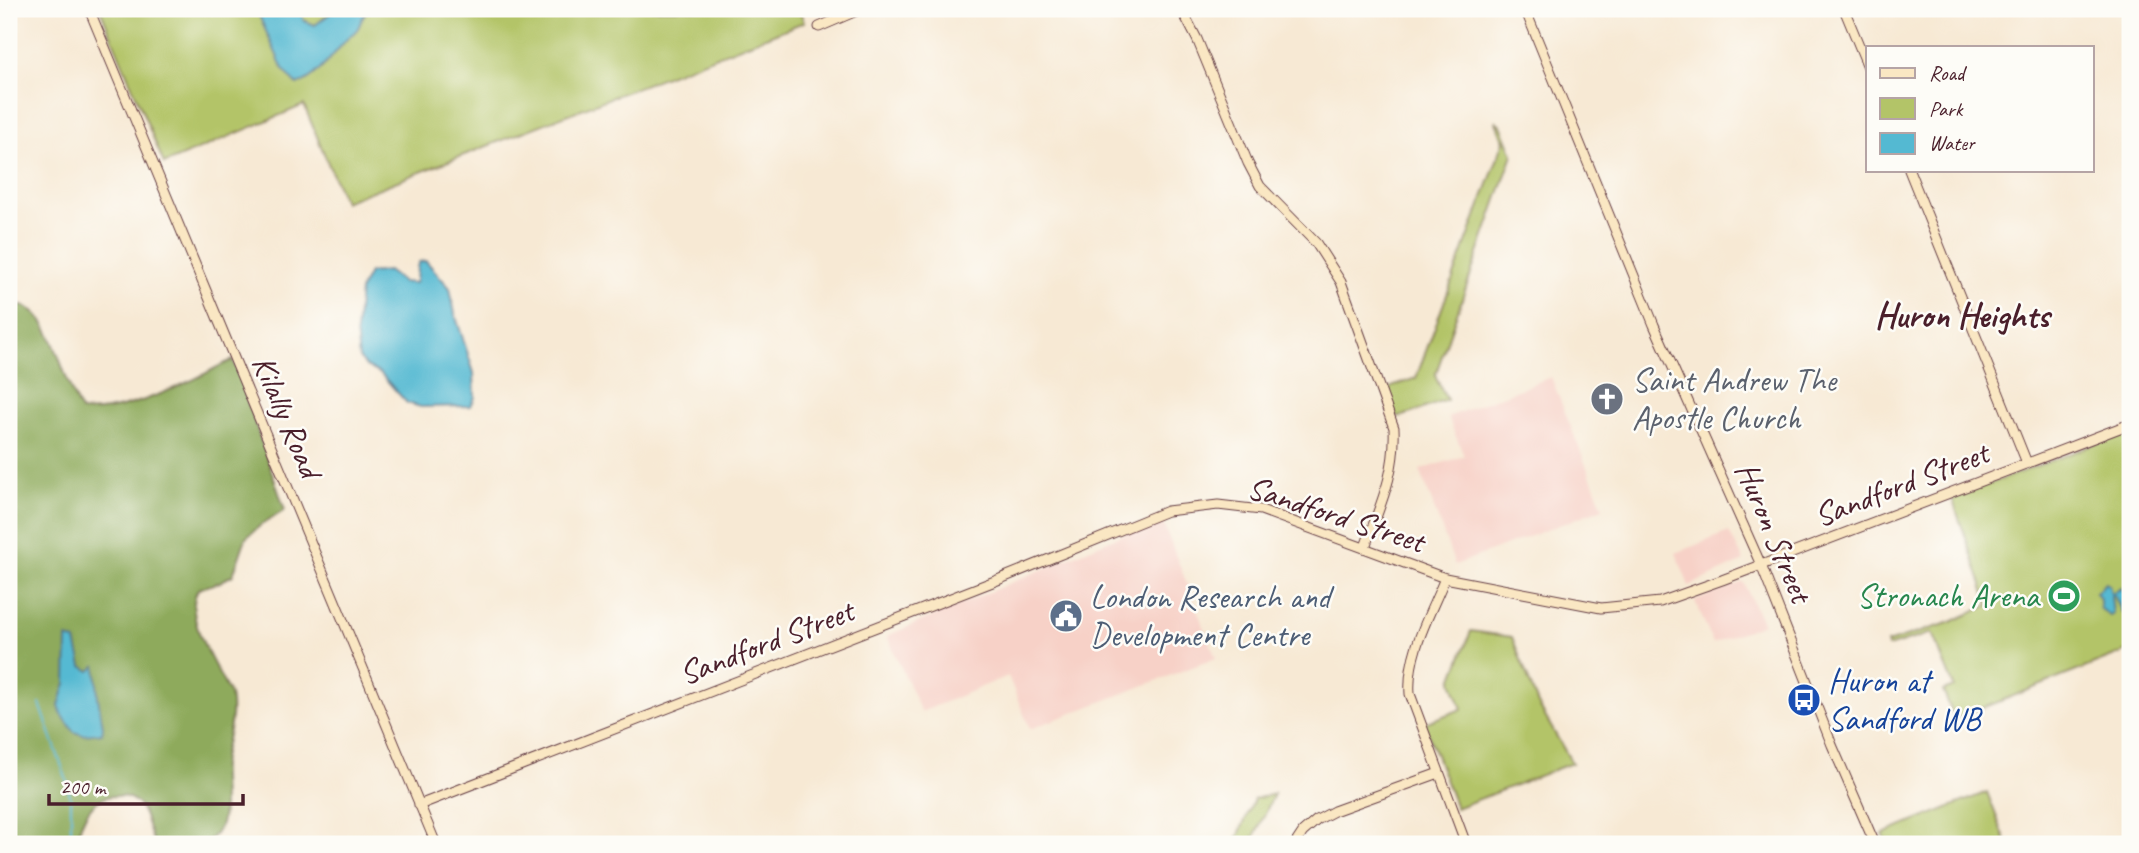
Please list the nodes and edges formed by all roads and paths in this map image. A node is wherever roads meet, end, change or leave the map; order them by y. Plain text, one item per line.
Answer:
1 (89, 9) edge
2 (861, 9) edge
3 (1178, 9) edge
4 (1525, 9) edge
5 (1844, 9) edge
6 (819, 27) dead end
7 (1866, 62) edge
8 (1910, 172) edge
9 (2130, 424) edge
10 (2027, 463) junction
11 (1365, 547) junction
12 (1761, 565) junction
13 (1445, 578) junction
14 (1439, 773) junction
15 (419, 805) junction
16 (436, 844) edge
17 (1295, 844) edge
18 (1466, 844) edge
19 (1875, 844) edge

1 - 15 street, Kilally Road
2 - 6 street
3 - 11 street
4 - 12 street, Huron Street
5 - 7 street
8 - 10 street
9 - 10 street, Sandford Street
10 - 12 street, Sandford Street
11 - 13 street, Sandford Street
11 - 15 street, Sandford Street
12 - 13 street, Sandford Street
12 - 19 street, Huron Street
13 - 14 street
14 - 17 street
14 - 18 street
15 - 16 street, Kilally Road

